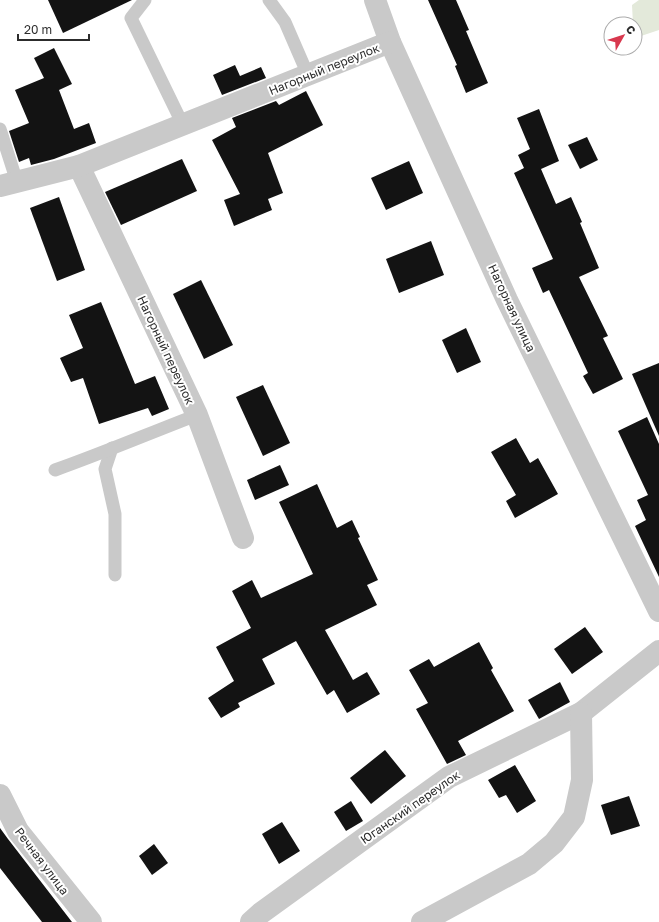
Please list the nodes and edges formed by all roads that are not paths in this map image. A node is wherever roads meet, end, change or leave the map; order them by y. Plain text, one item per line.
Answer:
1 (145, 0) edge
2 (269, 0) edge
3 (375, 0) edge
4 (390, 42) junction
5 (308, 75) junction
6 (183, 125) junction
7 (0, 129) edge
8 (78, 166) junction
9 (8, 184) edge
10 (197, 415) junction
11 (112, 448) junction
12 (55, 470) dead end
13 (243, 538) dead end
14 (115, 575) dead end
15 (659, 611) edge
16 (659, 651) edge
17 (581, 713) junction
18 (0, 795) edge
19 (91, 922) edge
20 (251, 922) edge
21 (422, 922) edge

1 - 6 lane
2 - 5 lane
3 - 4 street, Нагорная улица
4 - 5 street, Нагорный переулок
4 - 15 street, Нагорная улица
5 - 6 street, Нагорный переулок
6 - 8 street, Нагорный переулок
7 - 9 lane
8 - 9 street, Нагорный переулок
8 - 10 street, Нагорный переулок
10 - 11 lane
10 - 13 street, Нагорный переулок
11 - 12 lane
11 - 14 lane
16 - 17 street, Юганский переулок
17 - 20 street, Юганский переулок
17 - 21 street
18 - 19 street, Речная улица

